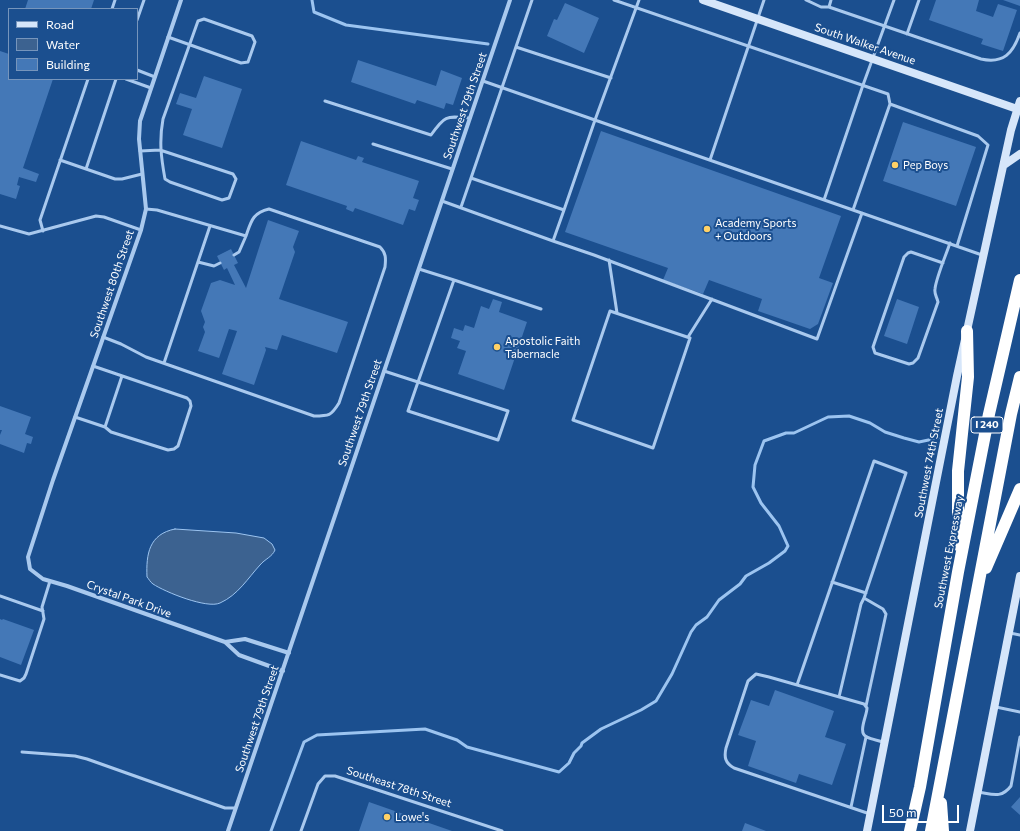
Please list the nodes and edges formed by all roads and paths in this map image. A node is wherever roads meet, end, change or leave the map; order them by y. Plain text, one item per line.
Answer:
1 (144, 0) edge
2 (181, 0) edge
3 (510, 0) edge
4 (532, 0) edge
5 (614, 0) edge
6 (639, 0) edge
7 (703, 0) edge
8 (764, 0) edge
9 (806, 0) edge
10 (831, 0) edge
11 (893, 0) edge
12 (919, 0) edge
13 (829, 7) junction
14 (637, 8) junction
15 (138, 17) edge
16 (758, 19) junction
17 (885, 26) junction
18 (1020, 33) edge
19 (907, 34) junction
20 (168, 37) junction
21 (190, 45) junction
22 (748, 46) junction
23 (516, 47) junction
24 (873, 59) junction
25 (138, 70) edge
26 (154, 77) junction
27 (611, 78) junction
28 (88, 80) edge
29 (116, 80) edge
30 (129, 80) edge
31 (483, 81) junction
32 (863, 85) junction
33 (501, 87) junction
34 (151, 88) junction
35 (325, 101) dead end
36 (890, 104) junction
37 (1019, 107) edge
38 (470, 118) junction
39 (595, 120) junction
40 (373, 144) dead end
41 (160, 150) junction
42 (140, 151) junction
43 (1020, 154) edge
44 (60, 160) junction
45 (710, 160) junction
46 (1004, 165) junction
47 (86, 169) junction
48 (452, 169) junction
49 (142, 174) junction
50 (471, 178) junction
51 (442, 200) junction
52 (824, 200) junction
53 (461, 208) junction
54 (146, 209) junction
55 (564, 210) junction
56 (853, 210) junction
57 (862, 213) junction
58 (0, 226) edge
59 (210, 226) junction
60 (141, 230) junction
61 (43, 231) junction
62 (246, 236) junction
63 (553, 241) junction
64 (950, 244) junction
65 (957, 246) junction
66 (234, 255) dead end
67 (984, 255) junction
68 (609, 260) junction
69 (198, 262) junction
70 (220, 263) dead end
71 (943, 263) junction
72 (418, 269) junction
73 (454, 280) junction
74 (1020, 280) edge
75 (712, 299) junction
76 (541, 309) dead end
77 (617, 313) junction
78 (967, 331) junction
79 (103, 338) junction
80 (688, 338) junction
81 (164, 363) junction
82 (93, 366) junction
83 (384, 371) junction
84 (122, 376) junction
85 (1020, 377) edge
86 (418, 382) junction
87 (75, 417) junction
88 (105, 427) junction
89 (1020, 489) edge
90 (30, 569) joint
91 (958, 572) junction
92 (1020, 576) edge
93 (50, 581) junction
94 (832, 582) junction
95 (977, 590) junction
96 (866, 593) junction
97 (0, 596) edge
98 (864, 598) junction
99 (42, 611) junction
100 (1009, 633) junction
101 (1020, 635) edge
102 (224, 642) junction
103 (289, 653) junction
104 (283, 671) junction
105 (0, 675) edge
106 (797, 685) junction
107 (839, 697) junction
108 (866, 706) junction
109 (994, 707) junction
110 (1020, 712) edge
111 (866, 737) junction
112 (1020, 737) edge
113 (884, 742) junction
114 (22, 752) dead end
115 (940, 784) junction
116 (920, 786) junction
117 (978, 792) junction
118 (851, 807) junction
119 (235, 808) junction
120 (870, 814) junction
121 (228, 831) edge
122 (301, 831) edge
123 (502, 831) edge
124 (867, 831) edge
125 (902, 831) edge
126 (910, 831) edge
127 (931, 831) edge
128 (943, 831) edge
129 (970, 831) edge

1 - 15 lane
2 - 20 street, Southwest 80th Street
3 - 31 street, Southwest 79th Street
4 - 23 lane
5 - 14 lane
6 - 14 lane
7 - 16 main road, South Walker Avenue
8 - 16 lane
9 - 13 lane
10 - 13 lane
11 - 17 lane
12 - 19 lane
13 - 17 lane
14 - 22 lane
14 - 27 lane
16 - 22 lane
16 - 24 main road, South Walker Avenue
17 - 19 lane
17 - 24 lane
18 - 19 lane
20 - 21 lane
20 - 26 street, Southwest 80th Street
21 - 21 lane
21 - 41 lane
22 - 32 lane
22 - 45 lane
23 - 27 lane
23 - 33 lane
24 - 32 lane
24 - 37 main road, South Walker Avenue
25 - 26 lane
26 - 34 street, Southwest 80th Street
27 - 39 lane
28 - 44 lane
29 - 47 lane
30 - 34 lane
31 - 33 lane
31 - 38 street, Southwest 79th Street
32 - 36 lane
32 - 52 lane
33 - 39 lane
33 - 50 lane
34 - 42 street, Southwest 80th Street
35 - 38 lane
36 - 56 lane
36 - 65 lane
37 - 46 main road, Southwest 74th Street
38 - 48 street, Southwest 79th Street
39 - 45 lane
39 - 55 lane
40 - 48 lane
41 - 41 lane
41 - 42 lane
42 - 49 street, Southwest 80th Street
43 - 46 main road
44 - 47 lane
44 - 61 lane
45 - 52 lane
46 - 67 main road, Southwest 74th Street
47 - 49 lane
48 - 51 street, Southwest 79th Street
49 - 54 street, Southwest 80th Street
50 - 53 lane
50 - 55 lane
51 - 53 lane
51 - 72 street, Southwest 79th Street
52 - 56 lane
53 - 63 lane
54 - 59 lane
54 - 60 street, Southwest 80th Street
55 - 63 lane
56 - 57 lane
57 - 64 lane
57 - 75 lane
58 - 61 lane
59 - 62 lane
59 - 69 lane
60 - 61 lane
60 - 79 street, Southwest 80th Street
62 - 66 lane
62 - 81 lane
63 - 68 lane
64 - 65 lane
64 - 71 lane
65 - 67 lane
67 - 78 main road, Southwest 74th Street
68 - 75 lane
68 - 77 lane
69 - 70 lane
69 - 81 lane
71 - 71 lane
72 - 73 lane
72 - 83 street, Southwest 79th Street
73 - 76 lane
73 - 86 lane
74 - 91 highway, Southwest Expressway / I 240
75 - 80 lane
77 - 80 lane
77 - 80 lane
78 - 91 highway
78 - 113 main road, Southwest 74th Street
79 - 81 lane
79 - 82 street, Southwest 80th Street
82 - 84 lane
82 - 87 street, Southwest 80th Street
83 - 86 lane
83 - 103 street, Southwest 79th Street
84 - 88 lane
84 - 88 lane
85 - 95 highway, I 240
86 - 86 lane
87 - 88 lane
87 - 90 street, Southwest 80th Street
89 - 95 highway
90 - 93 street, Crystal Park Drive
91 - 116 highway, Southwest Expressway / I 240
92 - 100 main road
93 - 99 lane
93 - 102 street, Crystal Park Drive
94 - 96 lane
94 - 96 lane
94 - 106 lane
95 - 115 highway, I 240
96 - 98 lane
97 - 99 lane
98 - 107 lane
98 - 108 lane
99 - 105 lane
100 - 101 lane
100 - 109 main road
102 - 103 street, Crystal Park Drive
102 - 104 street, Crystal Park Drive
103 - 104 street, Southwest 79th Street
104 - 119 street, Southwest 79th Street
106 - 107 lane
106 - 118 lane
107 - 108 lane
108 - 111 lane
109 - 110 lane
109 - 117 main road
111 - 113 lane
111 - 118 lane
112 - 117 lane
113 - 120 main road, Southwest 74th Street
114 - 119 lane
115 - 127 highway, I 240
115 - 128 highway
116 - 125 highway
116 - 126 highway, Southwest Expressway / I 240
117 - 129 main road
118 - 120 lane
119 - 121 street, Southwest 79th Street
120 - 124 main road, Southwest 74th Street
122 - 123 lane, Southeast 78th Street

